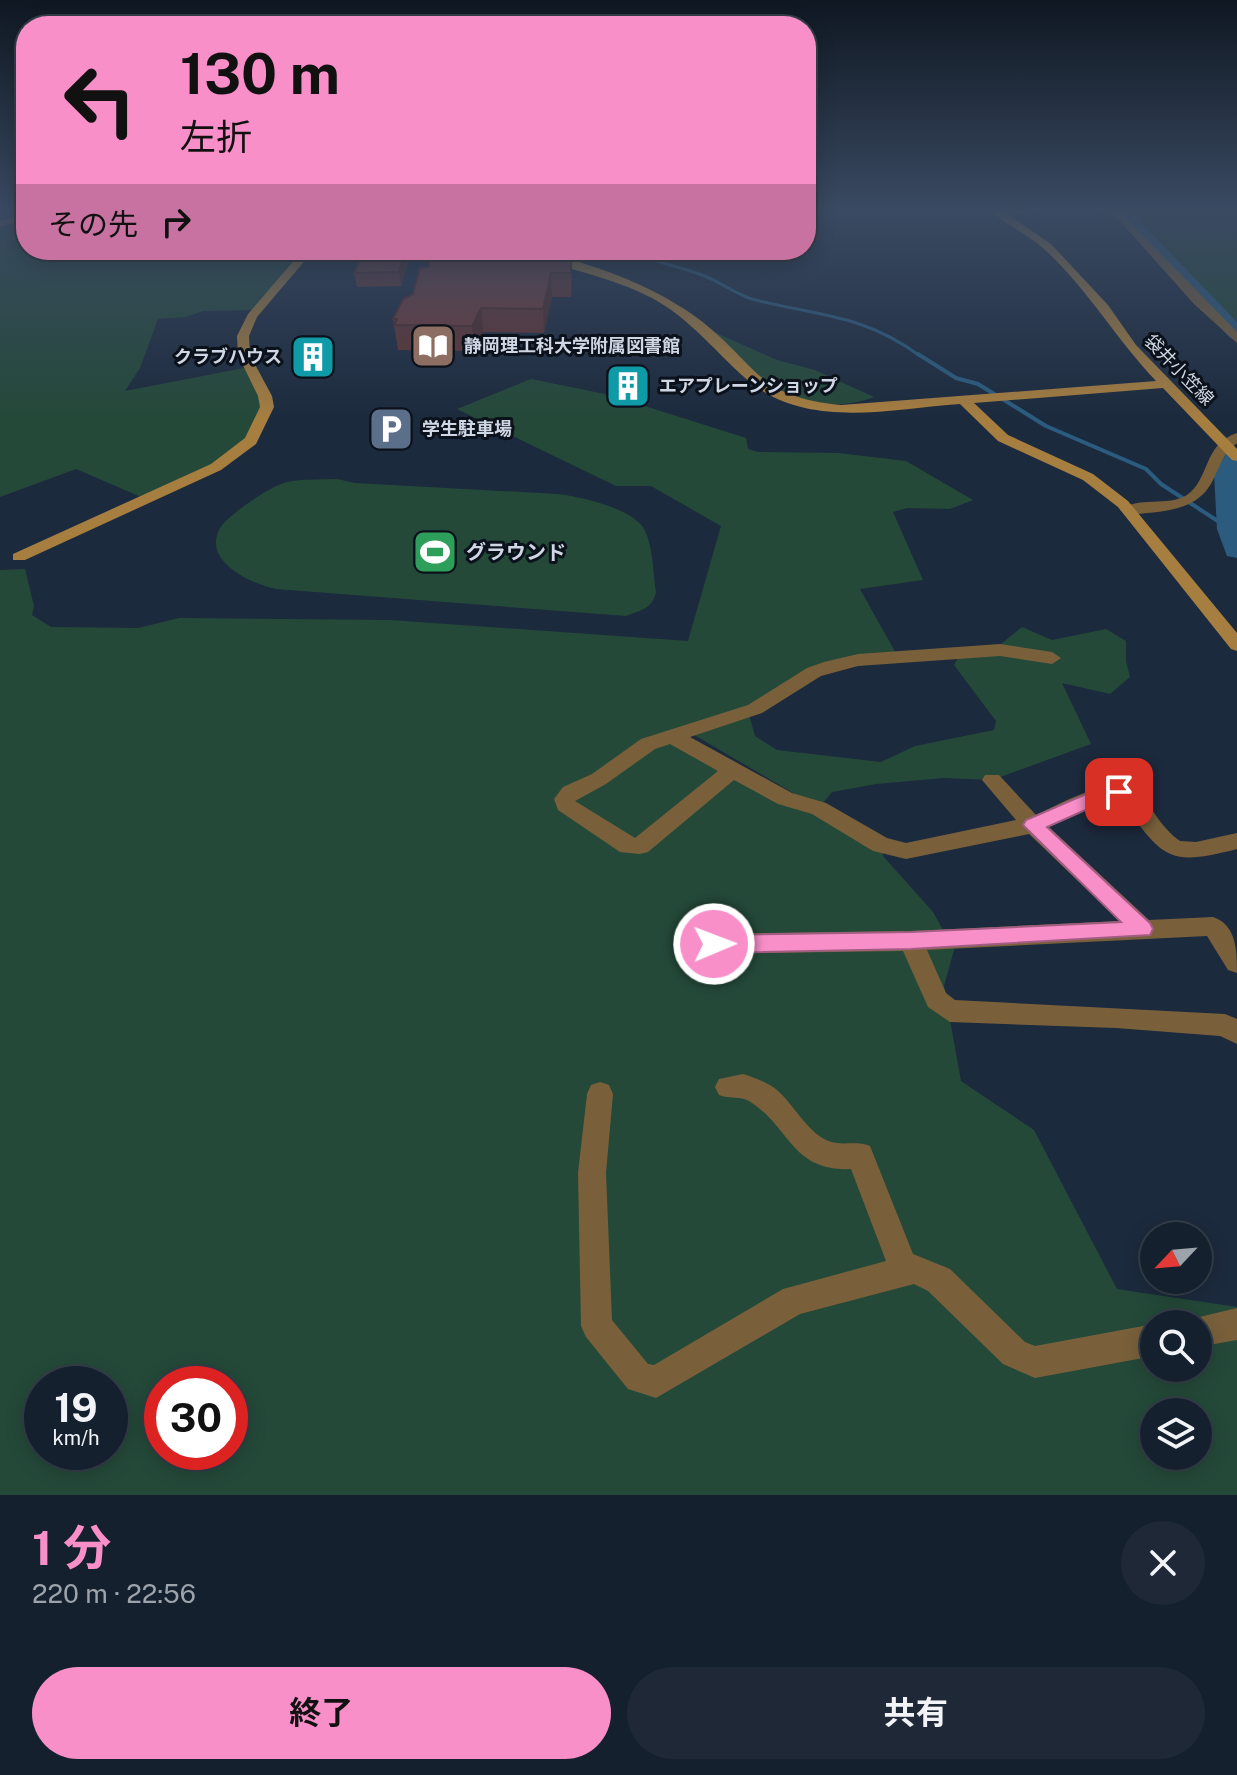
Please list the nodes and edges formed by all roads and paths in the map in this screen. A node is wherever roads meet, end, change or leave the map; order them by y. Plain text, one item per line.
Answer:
1 (284, 279) edge
2 (612, 279) edge
3 (1080, 279) edge
4 (1177, 279) edge
5 (1237, 339) edge
6 (1165, 384) junction
7 (964, 400) junction
8 (1232, 446) edge
9 (1128, 510) junction
10 (19, 557) dead end
11 (1237, 645) edge
12 (1052, 658) dead end
13 (674, 737) junction
14 (733, 770) junction
15 (992, 780) dead end
16 (1033, 825) junction
17 (1237, 841) edge
18 (1143, 929) junction
19 (911, 941) junction
20 (685, 944) dead end
21 (1237, 963) edge
22 (1237, 1033) edge
23 (728, 1087) dead end
24 (600, 1094) dead end
25 (905, 1272) junction
26 (1237, 1324) edge
27 (1212, 1328) edge
28 (1140, 1343) edge

1 - 10 street
2 - 7 street
3 - 6 street, 袋井小笠線
4 - 5 street
6 - 7 street
6 - 8 street, 袋井小笠線
7 - 9 street
8 - 9 street
9 - 11 street
12 - 13 street
13 - 14 street
13 - 14 street
14 - 16 street
15 - 16 street
16 - 17 street
16 - 18 street
18 - 19 street
18 - 21 street
19 - 20 street
19 - 22 street
23 - 25 street
24 - 25 street
25 - 28 street
26 - 27 street

